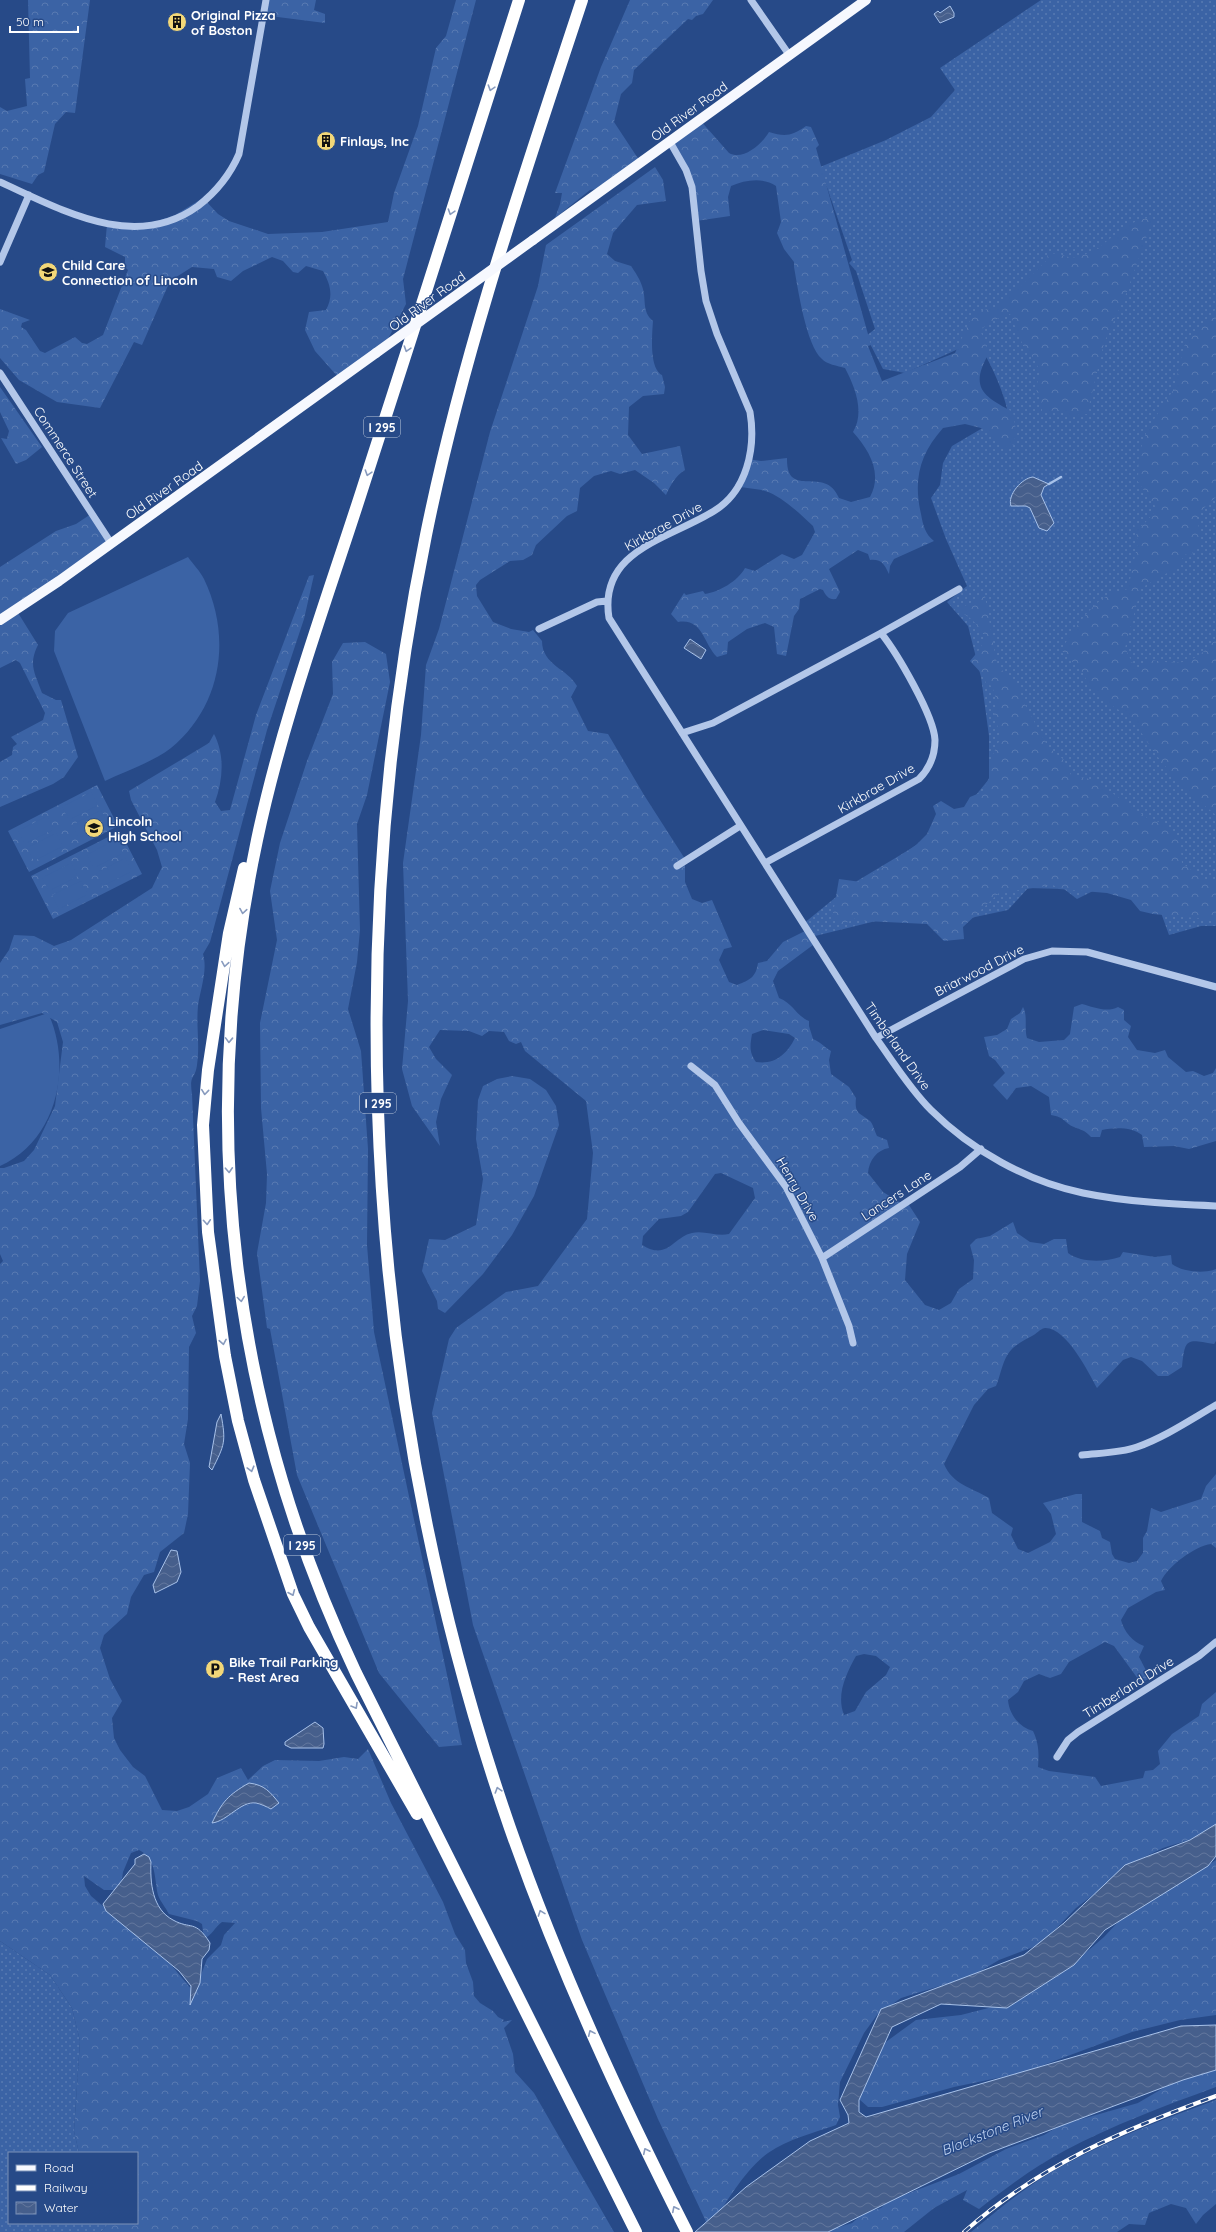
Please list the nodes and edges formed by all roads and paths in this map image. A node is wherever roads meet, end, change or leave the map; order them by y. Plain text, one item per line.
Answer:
1 (266, 0) edge
2 (512, 0) edge
3 (519, 0) edge
4 (582, 0) edge
5 (751, 0) edge
6 (866, 0) edge
7 (503, 51) junction
8 (790, 56) junction
9 (670, 142) junction
10 (0, 182) edge
11 (29, 195) junction
12 (0, 262) edge
13 (0, 373) edge
14 (111, 543) junction
15 (959, 589) dead end
16 (607, 601) junction
17 (0, 620) edge
18 (539, 629) dead end
19 (881, 633) junction
20 (682, 733) junction
21 (265, 804) junction
22 (740, 826) junction
23 (765, 863) junction
24 (677, 866) dead end
25 (1216, 987) edge
26 (876, 1038) junction
27 (691, 1066) dead end
28 (981, 1149) junction
29 (1216, 1206) edge
30 (822, 1258) junction
31 (853, 1344) dead end
32 (1216, 1405) edge
33 (1082, 1455) dead end
34 (1216, 1642) edge
35 (1057, 1757) dead end
36 (473, 1908) junction
37 (633, 2227) edge
38 (687, 2232) edge

1 - 11 street
2 - 7 highway
3 - 7 highway, I 295
38 -> 4 highway, I 295
5 - 8 street
6 - 8 main road, Old River Road
7 -> 21 highway, I 295
8 - 9 main road, Old River Road
9 - 14 main road, Old River Road, bridge
9 - 16 street, Kirkbrae Drive
10 - 11 street
11 - 12 street
13 - 14 street, Commerce Street
14 - 17 main road, Old River Road
15 - 19 street
16 - 18 street
16 - 20 street, Kirkbrae Drive
19 - 20 street
19 - 23 street, Kirkbrae Drive
20 - 22 street, Timberland Drive
21 -> 36 highway, I 295
21 -> 36 highway
22 - 23 street, Timberland Drive
22 - 24 street
23 - 26 street, Timberland Drive
25 - 26 street, Briarwood Drive
26 - 28 street, Timberland Drive
27 - 30 street, Henry Drive
28 - 29 street, Timberland Drive
28 - 30 street, Lancers Lane
30 - 31 street, Henry Drive
32 - 33 street
34 - 35 street, Timberland Drive
36 - 37 highway, I 295

